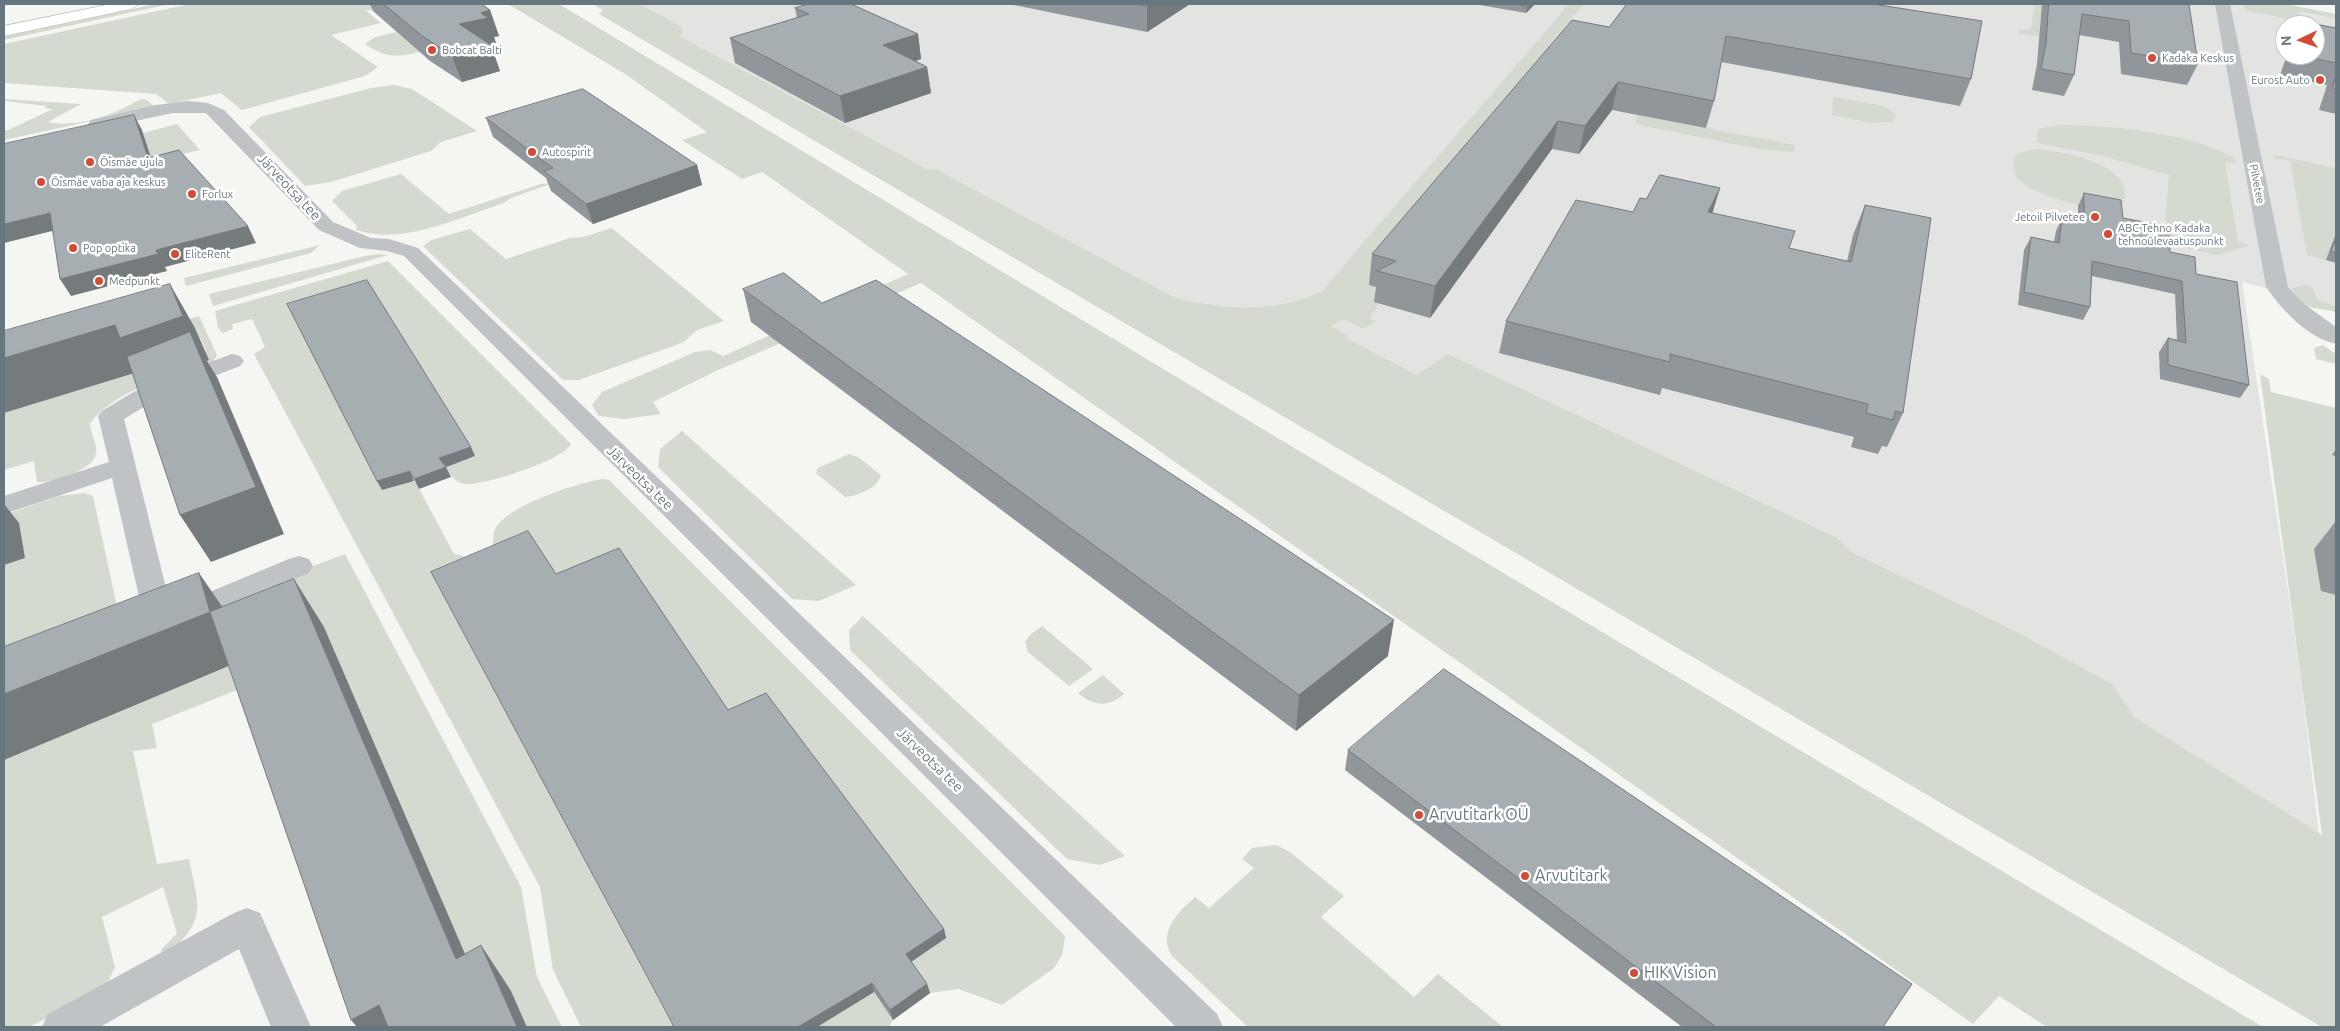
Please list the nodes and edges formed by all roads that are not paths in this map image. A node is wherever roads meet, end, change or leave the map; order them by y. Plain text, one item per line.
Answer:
1 (67, 4) edge
2 (131, 4) edge
3 (2222, 4) edge
4 (4, 16) edge
5 (4, 31) edge
6 (77, 128) edge
7 (2336, 337) edge
8 (232, 361) dead end
9 (123, 466) junction
10 (4, 505) edge
11 (299, 566) dead end
12 (160, 623) junction
13 (133, 633) edge
14 (62, 1027) edge
15 (291, 1027) edge
16 (1203, 1027) edge

1 - 4 main road
2 - 5 main road
3 - 7 street, Pilvetee
6 - 16 street, Järveotsa tee
8 - 9 street
9 - 10 street
9 - 12 street
11 - 12 street
12 - 13 street
14 - 15 street

